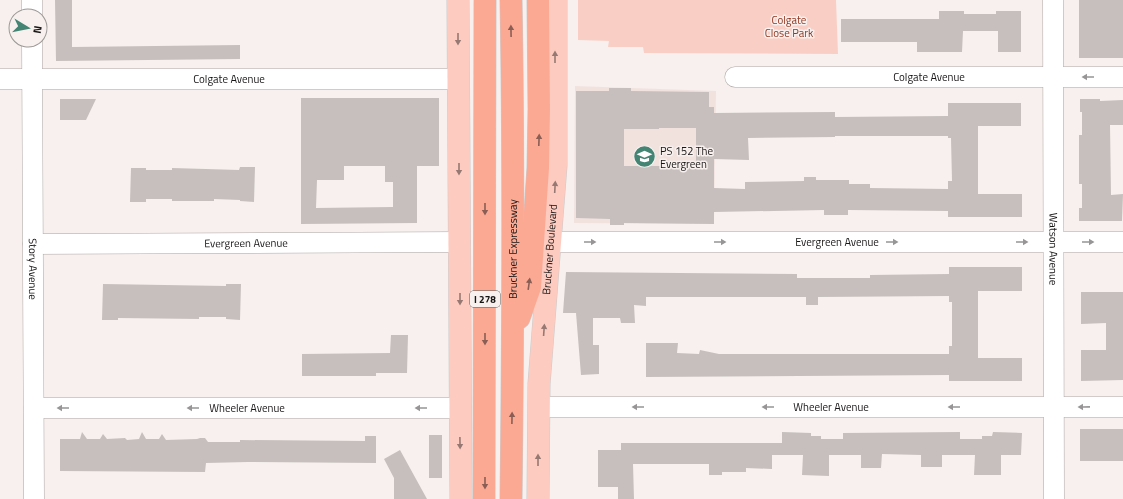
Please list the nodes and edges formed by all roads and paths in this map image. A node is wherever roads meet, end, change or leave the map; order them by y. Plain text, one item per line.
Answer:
1 (458, 0) edge
2 (485, 0) edge
3 (511, 0) edge
4 (538, 0) edge
5 (556, 0) edge
6 (1053, 0) edge
7 (32, 48) edge
8 (735, 77) dead end
9 (1053, 77) junction
10 (1123, 77) edge
11 (33, 79) junction
12 (459, 79) junction
13 (0, 80) edge
14 (460, 242) junction
15 (551, 242) junction
16 (1053, 242) junction
17 (1123, 242) edge
18 (33, 244) junction
19 (513, 334) junction
20 (539, 407) junction
21 (1054, 407) junction
22 (1123, 407) edge
23 (34, 408) junction
24 (460, 408) junction
25 (34, 499) edge
26 (461, 499) edge
27 (484, 499) edge
28 (511, 499) edge
29 (538, 499) edge
30 (1054, 499) edge

1 -> 12 main road
2 -> 27 highway, I 278
19 -> 3 highway, Bruckner Expressway / I 278
19 -> 4 highway
15 -> 5 main road, Bruckner Boulevard
6 - 9 street, Watson Avenue
7 - 11 street, Story Avenue
8 - 9 street, Colgate Avenue
10 -> 9 street, Colgate Avenue
9 - 16 street, Watson Avenue
11 - 12 street, Colgate Avenue
11 - 13 street, Colgate Avenue
11 - 18 street, Story Avenue
12 -> 14 main road
14 - 18 street, Evergreen Avenue
14 -> 24 main road
15 -> 16 street, Evergreen Avenue
20 -> 15 main road, Bruckner Boulevard
16 -> 17 street, Evergreen Avenue
16 - 21 street, Watson Avenue
18 - 23 street, Story Avenue
28 -> 19 highway, Bruckner Expressway / I 278
21 -> 20 street, Wheeler Avenue
29 -> 20 main road, Bruckner Boulevard
22 -> 21 street, Wheeler Avenue
21 - 30 street, Watson Avenue
24 -> 23 street, Wheeler Avenue
23 - 25 street, Story Avenue
24 -> 26 main road

